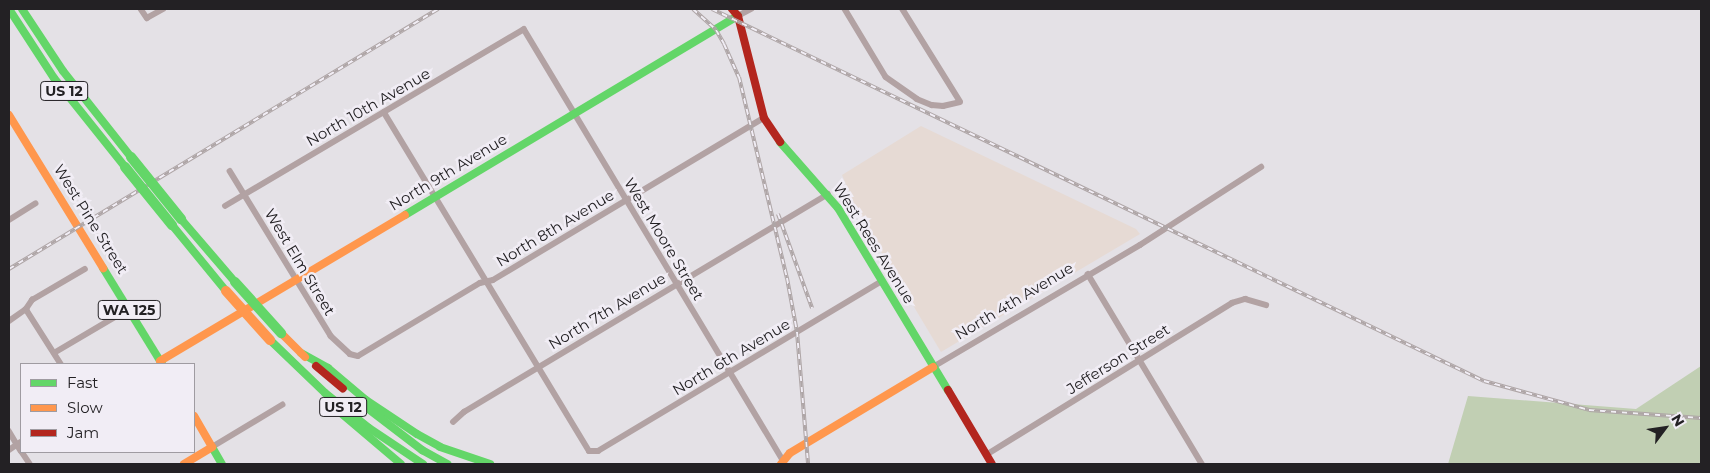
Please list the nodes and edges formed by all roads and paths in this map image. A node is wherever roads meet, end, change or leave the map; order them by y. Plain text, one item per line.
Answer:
1 (9, 9) edge
2 (22, 9) edge
3 (142, 9) edge
4 (163, 9) edge
5 (750, 9) edge
6 (846, 9) edge
7 (902, 9) edge
8 (735, 13) edge
9 (524, 29) joint
10 (384, 112) junction
11 (574, 114) junction
12 (9, 115) edge
13 (764, 118) junction
14 (1261, 167) dead end
15 (230, 172) dead end
16 (244, 194) junction
17 (828, 194) junction
18 (436, 197) junction
19 (626, 200) junction
20 (35, 204) dead end
21 (225, 206) dead end
22 (9, 220) edge
23 (85, 269) dead end
24 (1088, 274) junction
25 (296, 280) junction
26 (882, 281) junction
27 (486, 282) junction
28 (676, 284) junction
29 (1266, 305) dead end
30 (26, 308) junction
31 (114, 317) dead end
32 (9, 321) edge
33 (54, 353) junction
34 (301, 353) junction
35 (358, 356) joint
36 (1140, 359) junction
37 (294, 362) junction
38 (60, 363) edge
39 (159, 363) edge
40 (933, 367) junction
41 (537, 368) junction
42 (729, 373) junction
43 (282, 405) dead end
44 (195, 418) edge
45 (453, 422) dead end
46 (9, 431) edge
47 (19, 443) edge
48 (212, 447) junction
49 (9, 450) edge
50 (23, 453) edge
51 (989, 460) edge
52 (782, 462) edge
53 (30, 464) edge
54 (184, 464) edge
55 (222, 464) edge
56 (401, 464) edge
57 (423, 464) edge
58 (447, 464) edge
59 (490, 464) edge
60 (1202, 464) edge

1 - 37 main road, US 12, bridge
2 - 34 main road, US 12, bridge
3 - 4 street
5 - 8 street, North 9th Avenue
6 - 7 street
8 - 11 main road, North 9th Avenue
8 - 13 main road, West Rees Avenue
9 - 10 street, North 10th Avenue
9 - 11 street, West Moore Street
10 - 16 street, North 10th Avenue
10 - 18 street
11 - 18 main road, North 9th Avenue
11 - 19 street, West Moore Street
12 - 39 main road, West Pine Street / WA 125
13 - 17 main road, West Rees Avenue
13 - 19 street, North 8th Avenue
14 - 24 street, North 4th Avenue
15 - 16 street, West Elm Street
16 - 21 street, North 10th Avenue
16 - 25 street, West Elm Street
17 - 26 main road, West Rees Avenue
17 - 28 street, North 7th Avenue
18 - 25 main road, North 9th Avenue
18 - 27 street
19 - 27 street, North 8th Avenue
19 - 28 street, West Moore Street
20 - 22 street
23 - 30 street
24 - 36 street
24 - 40 street, North 4th Avenue
25 - 35 street, West Elm Street
25 - 39 main road, North 9th Avenue
26 - 40 main road, West Rees Avenue
26 - 42 street, North 6th Avenue
27 - 35 street, North 8th Avenue
27 - 41 street
28 - 41 street, North 7th Avenue
28 - 42 street, West Moore Street
29 - 36 street, Jefferson Street
30 - 32 street
30 - 33 street
31 - 33 street
33 - 38 street
34 - 58 main road, US 12
34 - 59 main road
36 - 51 street, Jefferson Street
36 - 60 street
37 - 56 main road
37 - 57 main road, US 12
40 - 51 main road, West Rees Avenue
40 - 52 main road, North 4th Avenue
41 - 42 street, North 6th Avenue
41 - 45 street, North 7th Avenue
42 - 52 street, West Moore Street
43 - 48 street
44 - 48 main road
46 - 47 street
47 - 49 street
48 - 54 main road
48 - 55 main road
50 - 53 street

